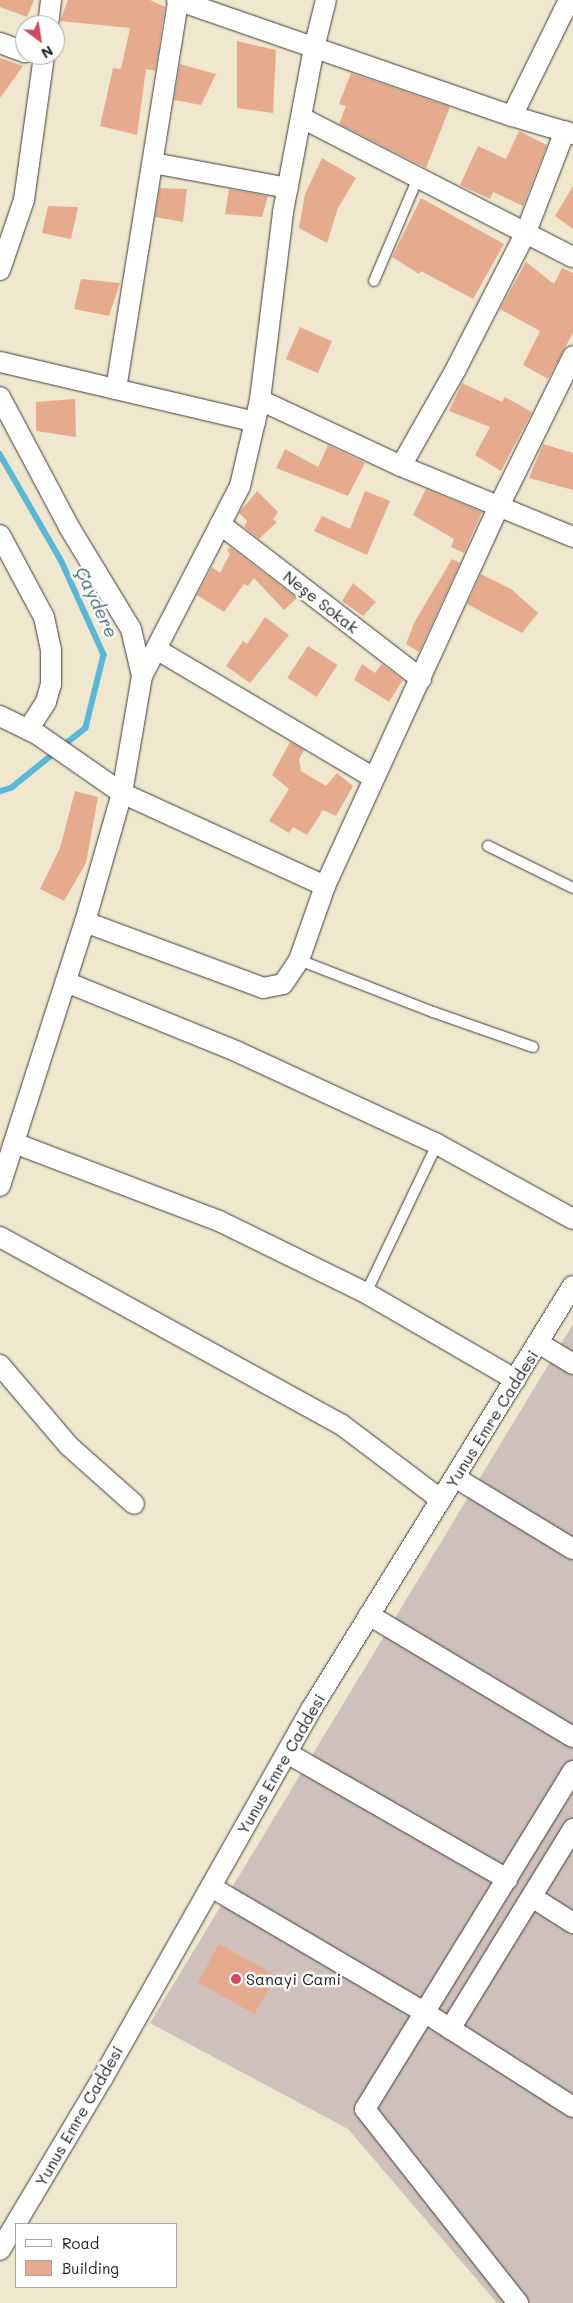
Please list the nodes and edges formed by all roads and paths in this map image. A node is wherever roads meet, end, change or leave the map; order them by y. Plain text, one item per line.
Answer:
1 (51, 0) edge
2 (178, 0) edge
3 (326, 0) edge
4 (564, 1) edge
5 (49, 15) edge
6 (0, 43) edge
7 (15, 48) edge
8 (314, 48) junction
9 (35, 65) edge
10 (512, 116) junction
11 (302, 118) junction
12 (569, 132) edge
13 (153, 163) junction
14 (418, 178) junction
15 (288, 188) junction
16 (526, 232) junction
17 (573, 258) edge
18 (0, 270) edge
19 (374, 281) dead end
20 (573, 356) edge
21 (0, 362) edge
22 (116, 389) junction
23 (0, 397) edge
24 (260, 400) junction
25 (255, 422) junction
26 (400, 466) junction
27 (500, 504) junction
28 (220, 524) junction
29 (0, 534) edge
30 (573, 537) edge
31 (156, 649) junction
32 (142, 676) junction
33 (422, 679) junction
34 (0, 716) edge
35 (32, 732) junction
36 (374, 778) junction
37 (122, 793) junction
38 (488, 846) dead end
39 (325, 886) junction
40 (573, 888) edge
41 (85, 922) junction
42 (299, 960) junction
43 (66, 982) junction
44 (533, 1047) dead end
45 (14, 1143) junction
46 (437, 1144) junction
47 (0, 1186) edge
48 (573, 1219) edge
49 (0, 1237) edge
50 (573, 1286) edge
51 (366, 1293) junction
52 (540, 1344) junction
53 (573, 1364) edge
54 (0, 1365) edge
55 (516, 1380) junction
56 (456, 1478) junction
57 (440, 1500) junction
58 (134, 1504) dead end
59 (573, 1549) edge
60 (369, 1615) junction
61 (573, 1737) edge
62 (287, 1753) junction
63 (573, 1771) edge
64 (573, 1829) edge
65 (507, 1879) junction
66 (211, 1887) junction
67 (532, 1897) junction
68 (573, 1923) edge
69 (424, 2012) junction
70 (450, 2029) junction
71 (573, 2107) edge
72 (16, 2223) edge
73 (15, 2224) edge
74 (0, 2250) edge
75 (518, 2303) edge

1 - 5 street
2 - 8 street
2 - 13 street
3 - 8 street
4 - 10 street
6 - 7 street
8 - 10 street
8 - 11 street
9 - 18 street
10 - 12 street
11 - 14 street
11 - 15 street
12 - 16 street
13 - 15 street
13 - 22 street
14 - 16 street
14 - 19 lane
15 - 24 street
16 - 17 street
16 - 26 street
20 - 27 street
21 - 22 street
22 - 25 street
23 - 32 street
24 - 25 street
24 - 26 street
25 - 28 street
26 - 27 street
27 - 30 street
27 - 33 street
28 - 31 street
28 - 33 street, Neşe Sokak
29 - 35 street
31 - 32 street
31 - 36 street
32 - 37 street
33 - 36 street
34 - 35 street
35 - 37 street
36 - 39 street
37 - 39 street
37 - 41 street
38 - 40 lane
39 - 42 street
41 - 42 street
41 - 43 street
42 - 44 lane
43 - 45 street
43 - 46 street
45 - 47 street
45 - 51 street
46 - 48 street
46 - 51 lane
49 - 57 street
50 - 52 street, Yunus Emre Caddesi
51 - 55 street
52 - 53 street
52 - 55 street, Yunus Emre Caddesi
54 - 58 street
55 - 56 street, Yunus Emre Caddesi
56 - 57 street, Yunus Emre Caddesi
56 - 59 street
57 - 60 street, Yunus Emre Caddesi
60 - 61 street
60 - 62 street, Yunus Emre Caddesi
62 - 65 street
62 - 66 street, Yunus Emre Caddesi
63 - 65 street
64 - 67 street
65 - 69 street
66 - 69 street
66 - 72 street, Yunus Emre Caddesi
67 - 68 street
67 - 70 street
69 - 70 street
69 - 75 street
70 - 71 street
73 - 74 street, Yunus Emre Caddesi

